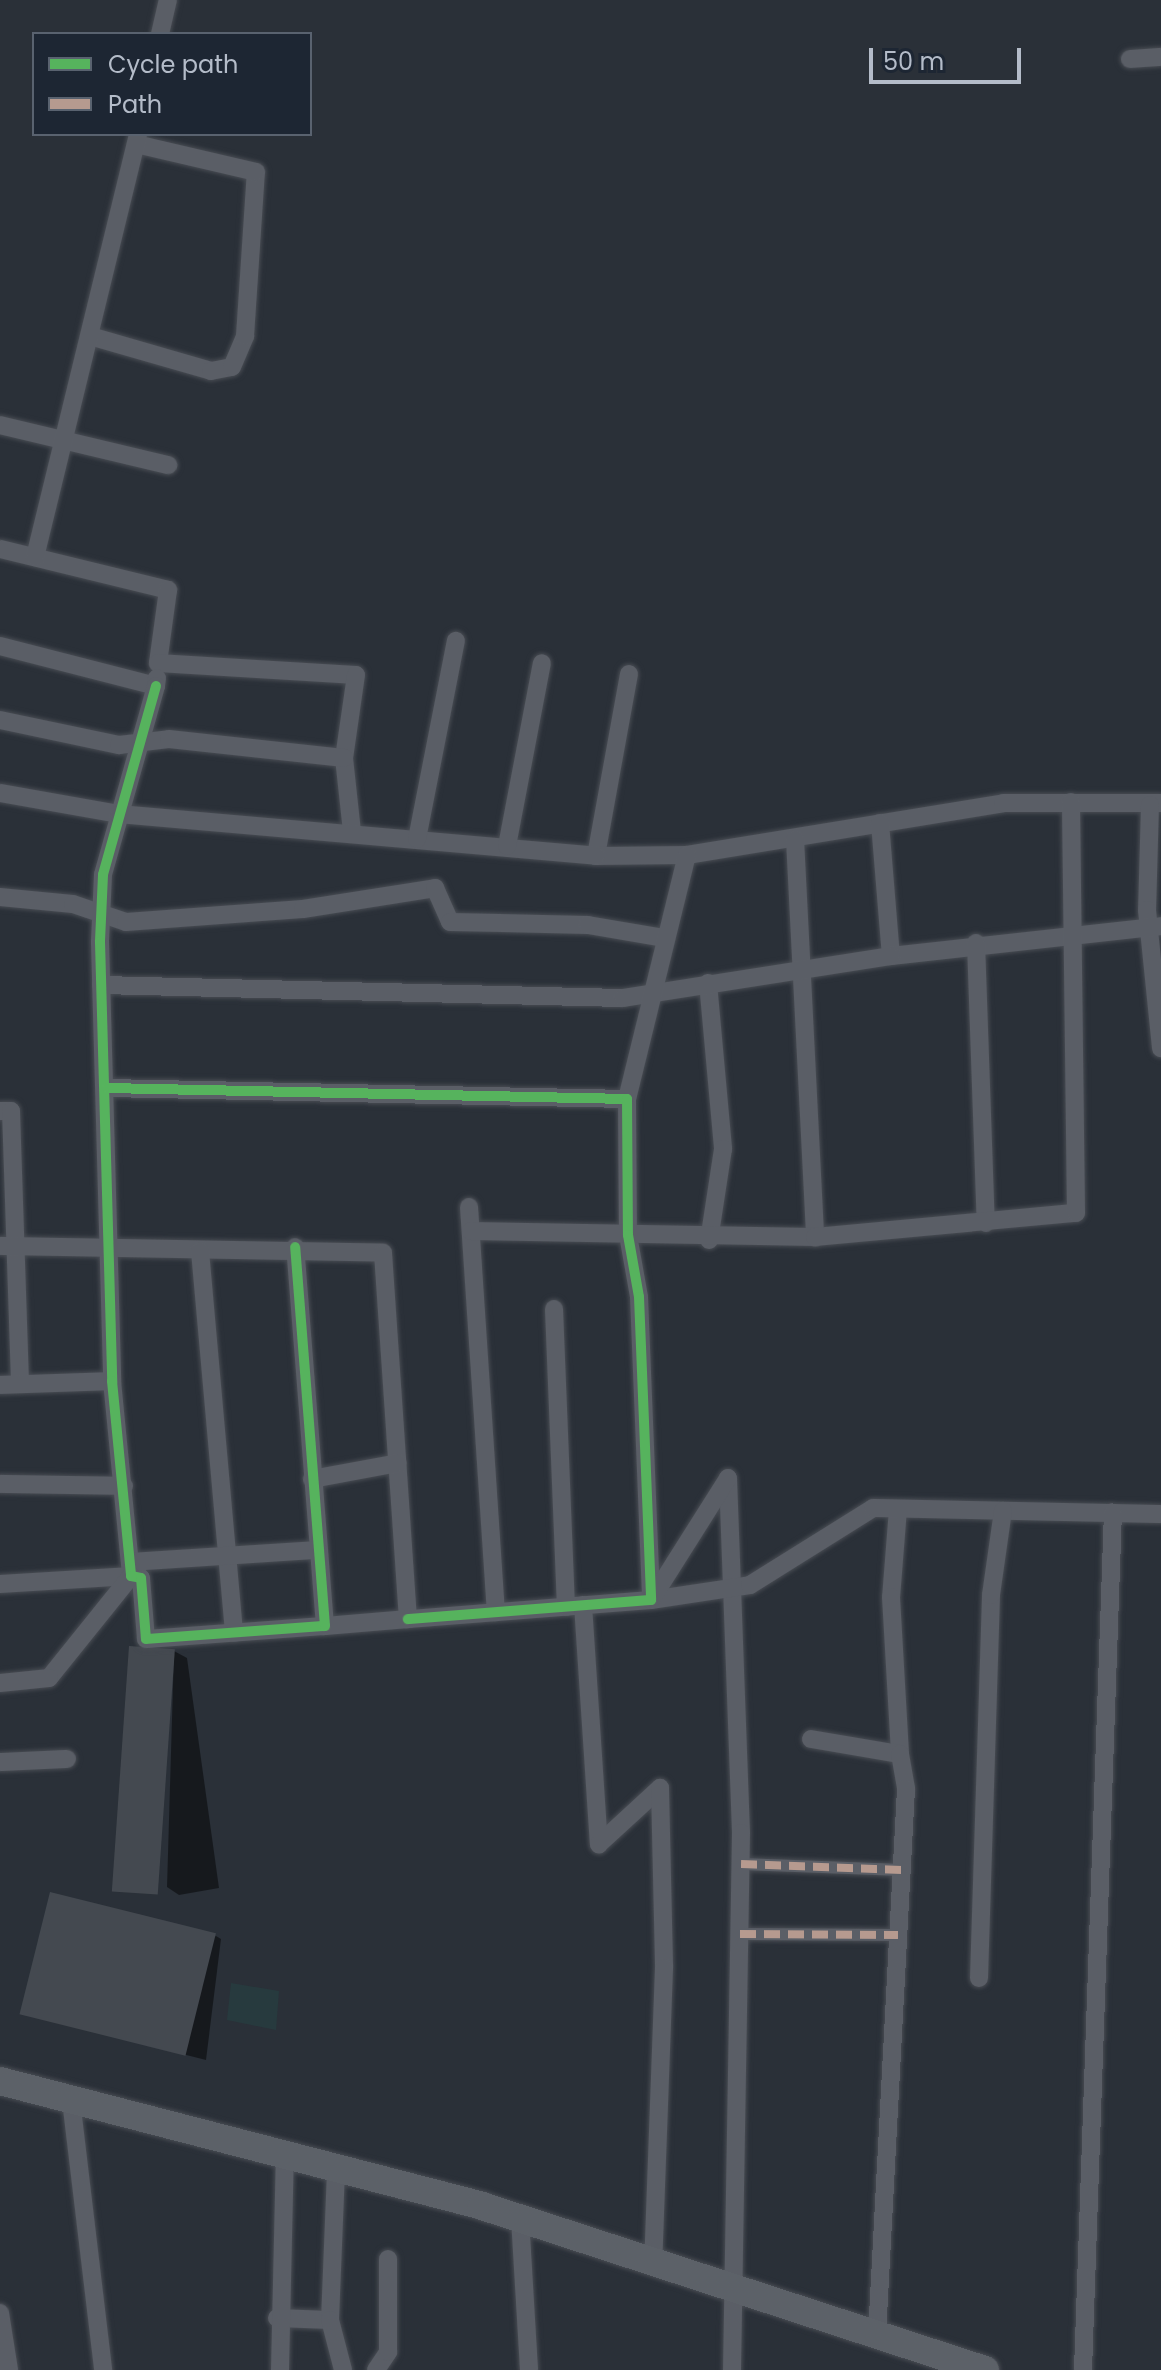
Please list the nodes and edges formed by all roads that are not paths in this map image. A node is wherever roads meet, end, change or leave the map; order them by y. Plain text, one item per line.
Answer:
1 (168, 0) edge
2 (160, 32) edge
3 (1161, 57) edge
4 (1130, 59) dead end
5 (137, 139) edge
6 (90, 336) junction
7 (0, 425) edge
8 (65, 441) junction
9 (168, 465) dead end
10 (0, 549) edge
11 (35, 557) junction
12 (456, 641) dead end
13 (0, 646) edge
14 (158, 663) junction
15 (542, 663) dead end
16 (629, 674) dead end
17 (156, 686) junction
18 (0, 720) edge
19 (142, 741) junction
20 (344, 758) junction
21 (0, 793) edge
22 (1071, 802) junction
23 (1156, 804) edge
24 (119, 814) junction
25 (880, 823) junction
26 (352, 832) junction
27 (417, 839) junction
28 (795, 839) junction
29 (507, 846) junction
30 (687, 855) junction
31 (596, 856) junction
32 (0, 897) edge
33 (101, 914) junction
34 (1155, 924) edge
35 (1078, 931) junction
36 (665, 938) junction
37 (976, 943) junction
38 (891, 956) junction
39 (802, 970) junction
40 (708, 983) junction
41 (101, 985) junction
42 (652, 992) junction
43 (1161, 1048) edge
44 (107, 1088) junction
45 (627, 1099) junction
46 (0, 1111) edge
47 (469, 1207) dead end
48 (986, 1223) junction
49 (471, 1231) junction
50 (628, 1235) junction
51 (815, 1237) junction
52 (709, 1240) junction
53 (0, 1246) edge
54 (21, 1246) junction
55 (112, 1247) junction
56 (295, 1247) junction
57 (200, 1251) junction
58 (554, 1309) dead end
59 (112, 1381) junction
60 (20, 1384) junction
61 (0, 1385) edge
62 (398, 1463) junction
63 (312, 1479) junction
64 (0, 1484) edge
65 (124, 1486) junction
66 (898, 1509) junction
67 (1003, 1511) junction
68 (1113, 1513) junction
69 (1161, 1514) edge
70 (318, 1550) junction
71 (228, 1556) junction
72 (130, 1569) junction
73 (0, 1584) edge
74 (726, 1587) junction
75 (651, 1600) junction
76 (574, 1606) junction
77 (496, 1612) junction
78 (408, 1619) junction
79 (325, 1626) junction
80 (234, 1632) junction
81 (0, 1683) edge
82 (811, 1739) dead end
83 (900, 1754) junction
84 (67, 1759) dead end
85 (0, 1762) edge
86 (741, 1864) junction
87 (902, 1870) junction
88 (740, 1934) junction
89 (898, 1935) junction
90 (979, 1978) dead end
91 (0, 2081) edge
92 (71, 2100) junction
93 (285, 2156) junction
94 (336, 2169) junction
95 (520, 2218) junction
96 (388, 2259) dead end
97 (653, 2262) junction
98 (735, 2288) junction
99 (0, 2313) edge
100 (277, 2318) junction
101 (330, 2320) junction
102 (877, 2335) junction
103 (9, 2370) edge
104 (103, 2370) edge
105 (280, 2370) edge
106 (343, 2370) edge
107 (376, 2370) edge
108 (529, 2370) edge
109 (732, 2370) edge
110 (985, 2370) edge
111 (1083, 2370) edge

1 - 2 street
3 - 4 street
5 - 6 street
5 - 6 street
6 - 8 street
7 - 8 street
8 - 9 street
8 - 11 street
10 - 11 street
11 - 14 street
12 - 27 street
13 - 17 street
14 - 17 street
14 - 20 street
15 - 29 street
16 - 31 street
17 - 19 street
18 - 19 street
19 - 20 street
19 - 24 street
20 - 26 street
21 - 24 street
22 - 23 street
22 - 25 street
22 - 35 street
23 - 34 street
24 - 26 street
24 - 33 street
25 - 28 street
25 - 38 street
26 - 27 street
27 - 29 street
28 - 30 street
28 - 39 street
29 - 31 street
30 - 31 street
30 - 36 street
32 - 33 street
33 - 36 street
33 - 41 street
34 - 35 street
34 - 43 street
35 - 37 street
35 - 48 street
36 - 42 street
37 - 38 street
37 - 48 street
38 - 39 street
39 - 40 street
39 - 51 street
40 - 42 street
40 - 52 street
41 - 42 street
41 - 44 street
42 - 45 street
44 - 45 street
44 - 55 street
45 - 50 street
46 - 54 street
47 - 49 street
48 - 51 street
49 - 50 street
49 - 77 street
50 - 52 street
50 - 75 street
51 - 52 street
53 - 54 street
54 - 55 street
54 - 60 street
55 - 57 street
55 - 59 street
56 - 57 street
56 - 62 street
56 - 63 street
57 - 71 street
58 - 76 street
59 - 60 street
59 - 65 street
60 - 61 street
62 - 63 street
62 - 78 street
63 - 70 street
64 - 65 street
65 - 72 street
66 - 67 street
66 - 74 street
66 - 83 street
67 - 68 street
67 - 90 street
68 - 69 street
68 - 111 street
70 - 71 street
70 - 79 street
71 - 72 street
71 - 80 street
72 - 73 street
72 - 80 street
72 - 81 street
74 - 75 street
74 - 75 street
74 - 86 street
75 - 76 street
76 - 77 street
76 - 97 street
77 - 78 street
78 - 79 street
79 - 80 street
82 - 83 street
83 - 87 street
84 - 85 street
86 - 87 street
86 - 88 street
87 - 89 street
88 - 89 street
88 - 98 street
89 - 102 street
91 - 92 main road
92 - 93 main road
92 - 104 street
93 - 94 main road
93 - 100 street
94 - 95 main road
94 - 101 street
95 - 97 main road
95 - 108 street
96 - 107 street
97 - 98 main road
98 - 102 main road
98 - 109 street
99 - 103 street
100 - 101 street
100 - 105 street
101 - 106 street
102 - 110 main road

